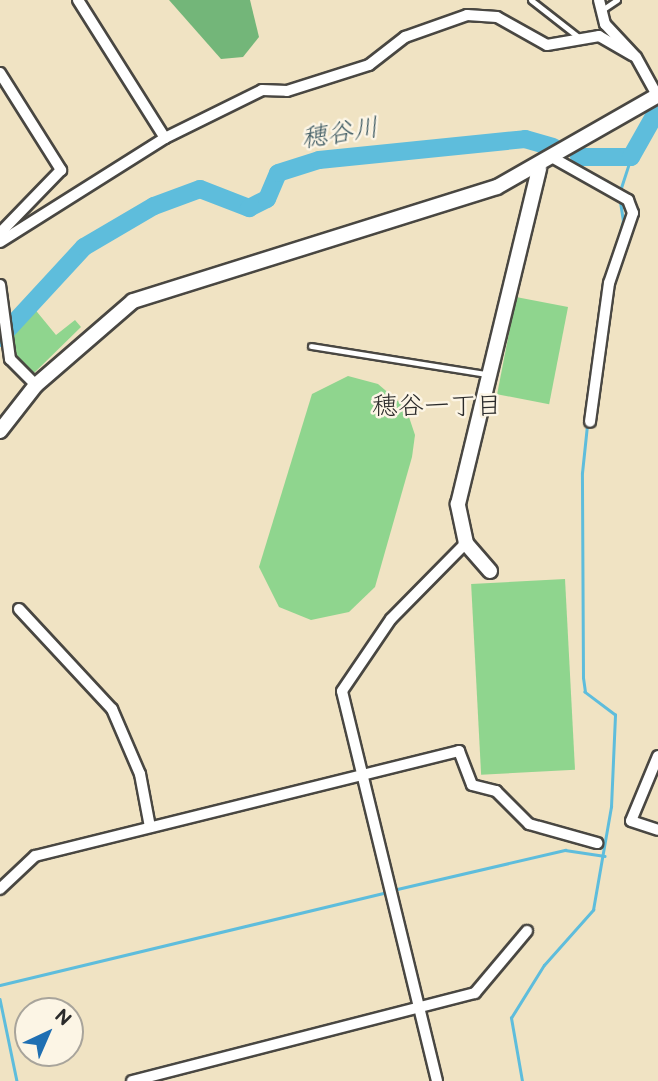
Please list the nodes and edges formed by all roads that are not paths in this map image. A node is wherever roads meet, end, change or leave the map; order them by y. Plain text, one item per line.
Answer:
1 (78, 0) edge
2 (531, 0) edge
3 (617, 0) edge
4 (601, 5) edge
5 (580, 39) junction
6 (633, 56) junction
7 (0, 73) edge
8 (658, 95) edge
9 (165, 138) junction
10 (555, 159) junction
11 (539, 169) junction
12 (0, 233) edge
13 (0, 242) edge
14 (0, 285) edge
15 (311, 346) dead end
16 (486, 374) junction
17 (36, 385) junction
18 (590, 422) dead end
19 (0, 431) edge
20 (466, 543) junction
21 (490, 571) dead end
22 (19, 609) dead end
23 (658, 756) edge
24 (362, 775) junction
25 (654, 778) edge
26 (150, 827) junction
27 (658, 830) edge
28 (597, 843) dead end
29 (0, 888) edge
30 (527, 931) dead end
31 (420, 1008) junction
32 (132, 1081) edge
33 (438, 1081) edge

1 - 9 street
2 - 5 lane
3 - 4 lane
4 - 6 street
5 - 6 street
5 - 9 street
6 - 8 street
7 - 12 street
8 - 10 street
9 - 13 street
10 - 11 street
10 - 18 street
11 - 16 street
11 - 17 street
14 - 17 street
15 - 16 lane
16 - 20 street
17 - 19 street
20 - 21 street
20 - 24 street
22 - 26 street
23 - 25 street
24 - 26 street
24 - 28 street
24 - 31 street
25 - 27 street
26 - 29 street
30 - 31 street
31 - 32 street
31 - 33 street

